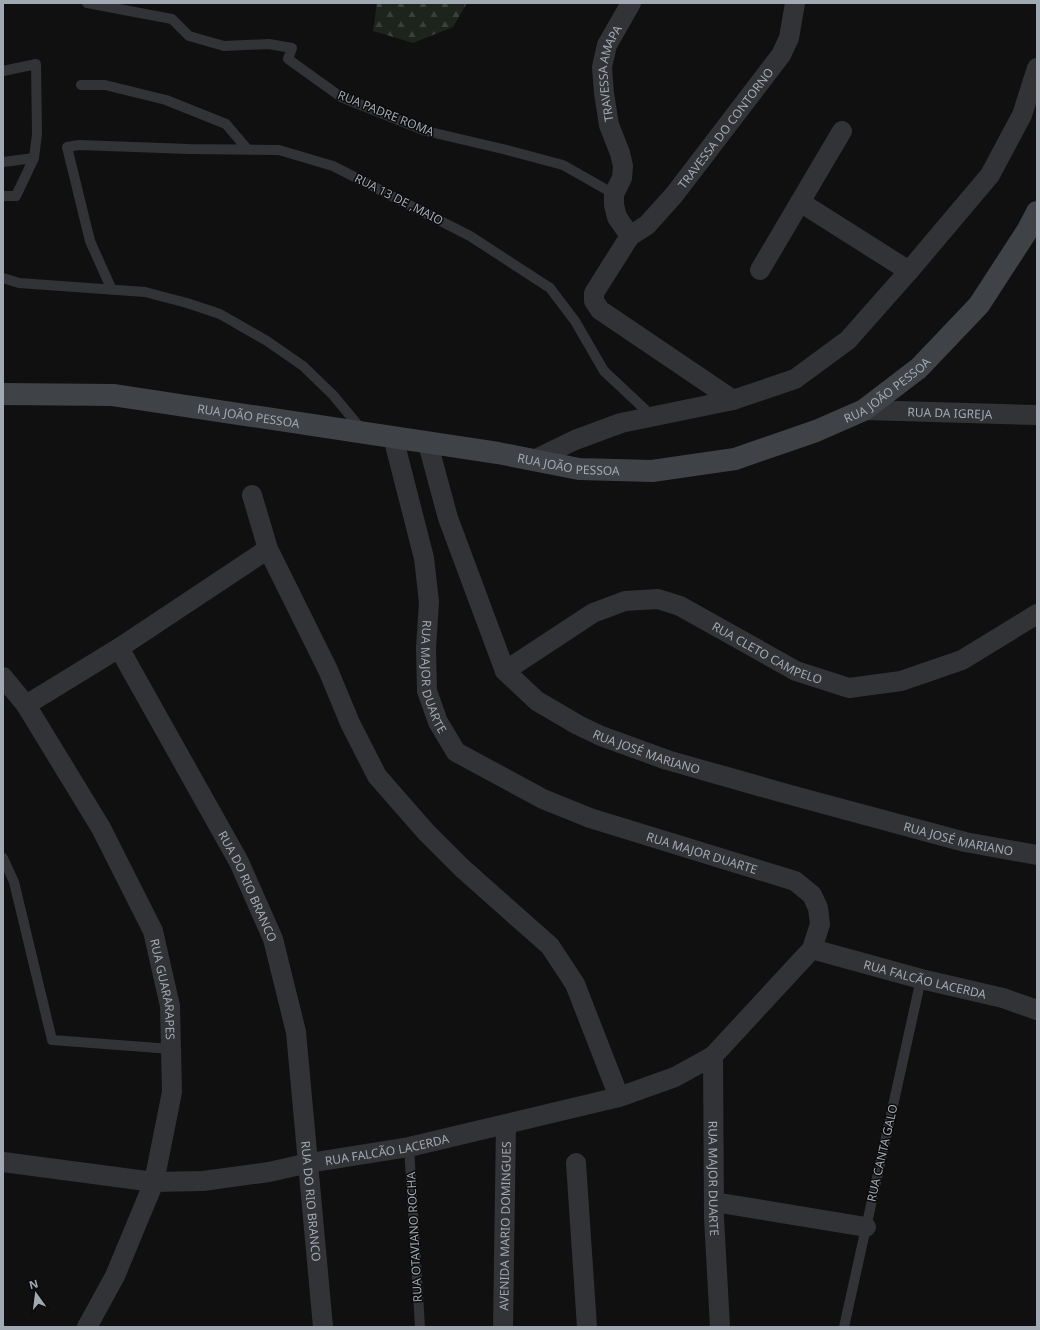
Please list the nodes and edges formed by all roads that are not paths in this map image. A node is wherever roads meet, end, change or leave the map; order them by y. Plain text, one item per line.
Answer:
1 (87, 3) edge
2 (631, 3) edge
3 (796, 3) edge
4 (1037, 68) edge
5 (3, 71) edge
6 (81, 85) dead end
7 (842, 131) dead end
8 (248, 150) junction
9 (34, 158) junction
10 (3, 162) edge
11 (614, 194) junction
12 (3, 196) edge
13 (800, 202) junction
14 (1037, 212) edge
15 (630, 236) junction
16 (760, 270) dead end
17 (909, 271) junction
18 (3, 278) edge
19 (112, 290) junction
20 (3, 394) edge
21 (733, 400) junction
22 (864, 410) junction
23 (1037, 415) edge
24 (653, 417) junction
25 (364, 433) junction
26 (393, 437) junction
27 (428, 444) junction
28 (534, 460) junction
29 (252, 495) dead end
30 (268, 549) junction
31 (1037, 614) edge
32 (119, 648) junction
33 (505, 671) junction
34 (3, 676) edge
35 (26, 705) junction
36 (1037, 855) edge
37 (3, 858) edge
38 (812, 949) junction
39 (921, 979) junction
40 (1037, 1010) edge
41 (171, 1049) junction
42 (713, 1056) junction
43 (619, 1097) junction
44 (506, 1124) junction
45 (409, 1147) junction
46 (3, 1162) edge
47 (576, 1162) dead end
48 (308, 1163) junction
49 (154, 1182) junction
50 (714, 1202) junction
51 (866, 1227) junction
52 (87, 1327) edge
53 (323, 1327) edge
54 (420, 1327) edge
55 (503, 1327) edge
56 (587, 1327) edge
57 (720, 1327) edge
58 (844, 1327) edge

1 - 11 lane, RUA PADRE ROMA
2 - 11 street, TRAVESSA AMAPA
3 - 15 street, TRAVESSA DO CONTORNO
4 - 17 street
5 - 9 lane
6 - 8 lane
7 - 13 street
8 - 19 lane, RUA 13 DE ,MAIO
8 - 24 lane, RUA 13 DE ,MAIO
9 - 10 lane
9 - 12 lane
11 - 15 street
13 - 16 street
13 - 17 street
14 - 22 main road, RUA JOÃO PESSOA
15 - 21 street
17 - 21 street
18 - 19 lane
19 - 25 lane
20 - 25 main road, RUA JOÃO PESSOA
21 - 24 street
22 - 23 street, RUA DA IGREJA
22 - 28 main road, RUA JOÃO PESSOA
24 - 28 street
25 - 26 main road, RUA JOÃO PESSOA
26 - 27 main road, RUA JOÃO PESSOA
26 - 38 street, RUA MAJOR DUARTE
27 - 28 main road, RUA JOÃO PESSOA
27 - 33 street, RUA JOSÉ MARIANO
29 - 30 street
30 - 32 street
30 - 43 street
31 - 33 street, RUA CLETO CAMPELO
32 - 35 street
32 - 48 street, RUA DO RIO BRANCO
33 - 36 street, RUA JOSÉ MARIANO
34 - 35 street, RUA GUARARAPES
35 - 41 street, RUA GUARARAPES
37 - 41 lane
38 - 39 street, RUA FALCÃO LACERDA
38 - 42 street, RUA MAJOR DUARTE
39 - 40 street, RUA FALCÃO LACERDA
39 - 51 lane, RUA CANTA GALO
41 - 49 street, RUA GUARARAPES
42 - 43 street, RUA FALCÃO LACERDA
42 - 50 street, RUA MAJOR DUARTE
43 - 44 street, RUA FALCÃO LACERDA
44 - 45 street, RUA FALCÃO LACERDA
44 - 55 street, AVENIDA MARIO DOMINGUES
45 - 48 street, RUA FALCÃO LACERDA
45 - 54 lane, RUA OTAVIANO ROCHA
46 - 49 street, RUA FALCÃO LACERDA
47 - 56 street
48 - 49 street, RUA FALCÃO LACERDA
48 - 53 street, RUA DO RIO BRANCO
49 - 52 street, RUA GUARARAPES
50 - 51 street
50 - 57 street, RUA MAJOR DUARTE
51 - 58 lane, RUA CANTA GALO

